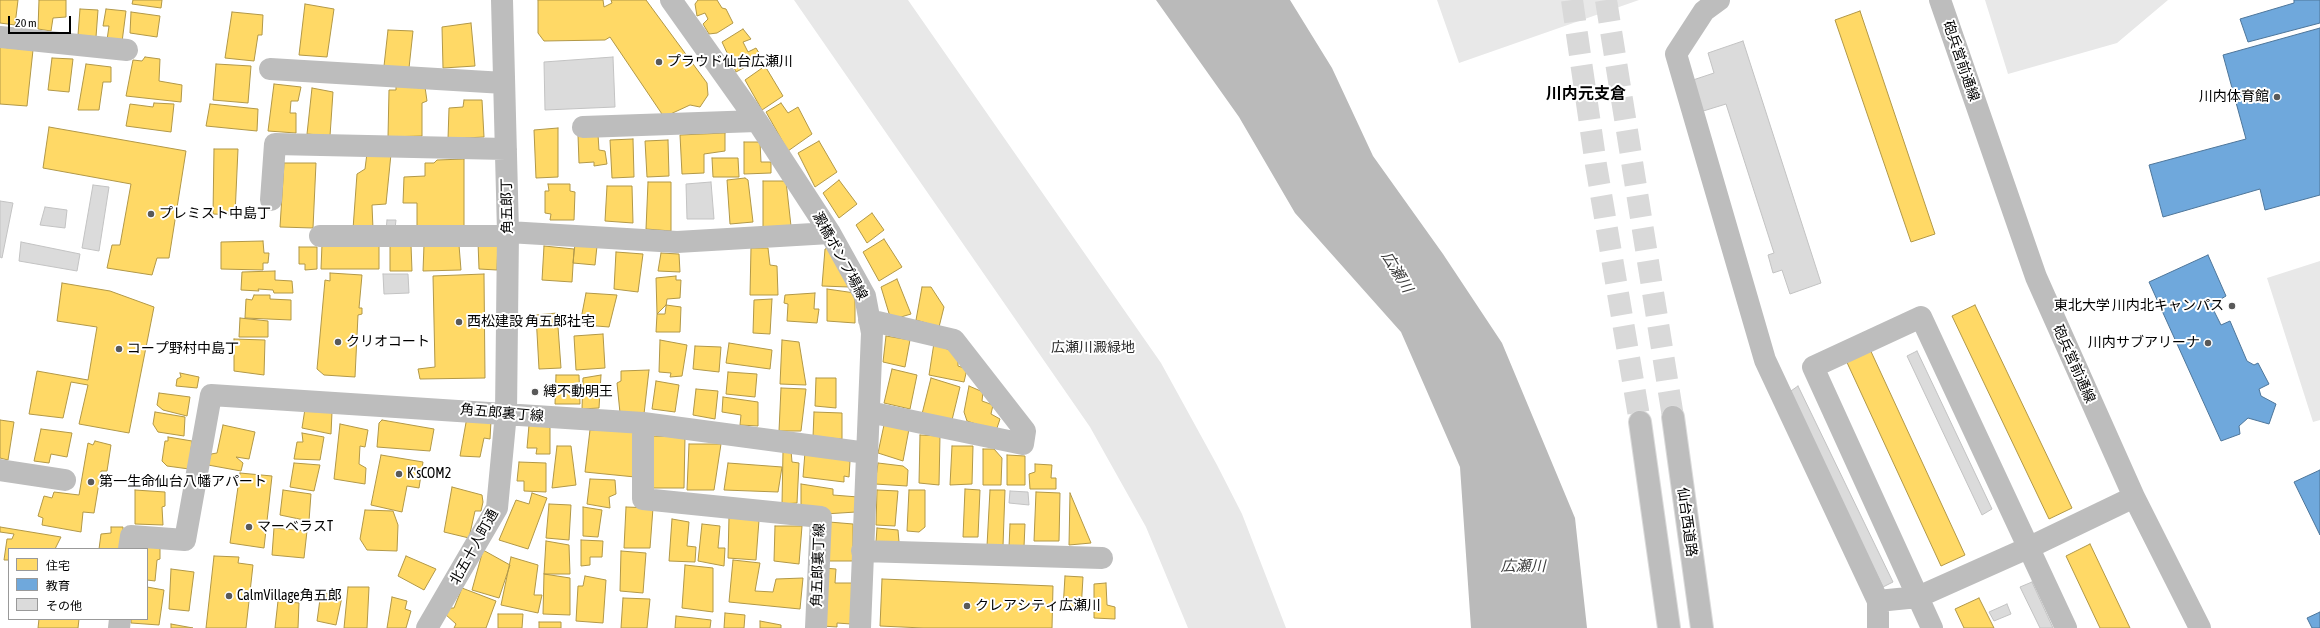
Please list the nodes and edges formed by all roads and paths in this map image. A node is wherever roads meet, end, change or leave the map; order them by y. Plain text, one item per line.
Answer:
1 (502, 0) edge
2 (671, 0) edge
3 (1719, 0) edge
4 (1940, 0) edge
5 (0, 37) edge
6 (127, 50) dead end
7 (270, 69) dead end
8 (504, 83) junction
9 (757, 121) junction
10 (583, 127) dead end
11 (506, 149) junction
12 (271, 200) dead end
13 (830, 233) junction
14 (508, 234) junction
15 (320, 236) dead end
16 (869, 320) junction
17 (506, 412) junction
18 (869, 412) junction
19 (1673, 417) tunnel mouth
20 (1640, 422) tunnel mouth
21 (643, 423) junction
22 (867, 453) junction
23 (0, 470) edge
24 (65, 480) dead end
25 (2134, 497) junction
26 (129, 548) edge
27 (2030, 548) junction
28 (862, 551) junction
29 (1102, 558) dead end
30 (1918, 597) junction
31 (1878, 601) junction
32 (427, 628) edge
33 (816, 628) edge
34 (860, 628) edge
35 (1669, 628) edge
36 (1702, 628) edge
37 (1878, 628) edge
38 (1932, 628) edge
39 (2066, 628) edge
40 (2200, 628) edge

1 - 8 main road, 角五郎丁
2 - 9 main road, 澱橋ポンプ場線
3 - 31 main road
4 - 25 main road, 砲兵営前通線
5 - 6 main road
7 - 8 main road
8 - 11 main road, 角五郎丁
9 - 10 main road
9 - 13 main road, 澱橋ポンプ場線
11 - 12 main road
11 - 14 main road, 角五郎丁
13 - 14 main road
13 - 16 main road, 澱橋ポンプ場線
14 - 15 main road
14 - 17 main road, 角五郎丁
16 - 18 main road, 澱橋ポンプ場線
16 - 18 main road
17 - 21 main road, 角五郎裏丁線
17 - 26 main road, 角五郎裏丁線
17 - 32 main road, 北五十人町通
18 - 22 main road, 澱橋ポンプ場線
19 - 36 main road, 仙台西道路
20 - 35 main road
21 - 22 main road
21 - 33 main road, 角五郎裏丁線
22 - 28 main road, 澱橋ポンプ場線
23 - 24 main road
25 - 27 main road
25 - 40 main road, 砲兵営前通線
27 - 30 main road
27 - 30 main road
27 - 39 main road
28 - 29 main road
28 - 34 main road, 澱橋ポンプ場線
30 - 31 main road
30 - 38 main road
31 - 37 main road

